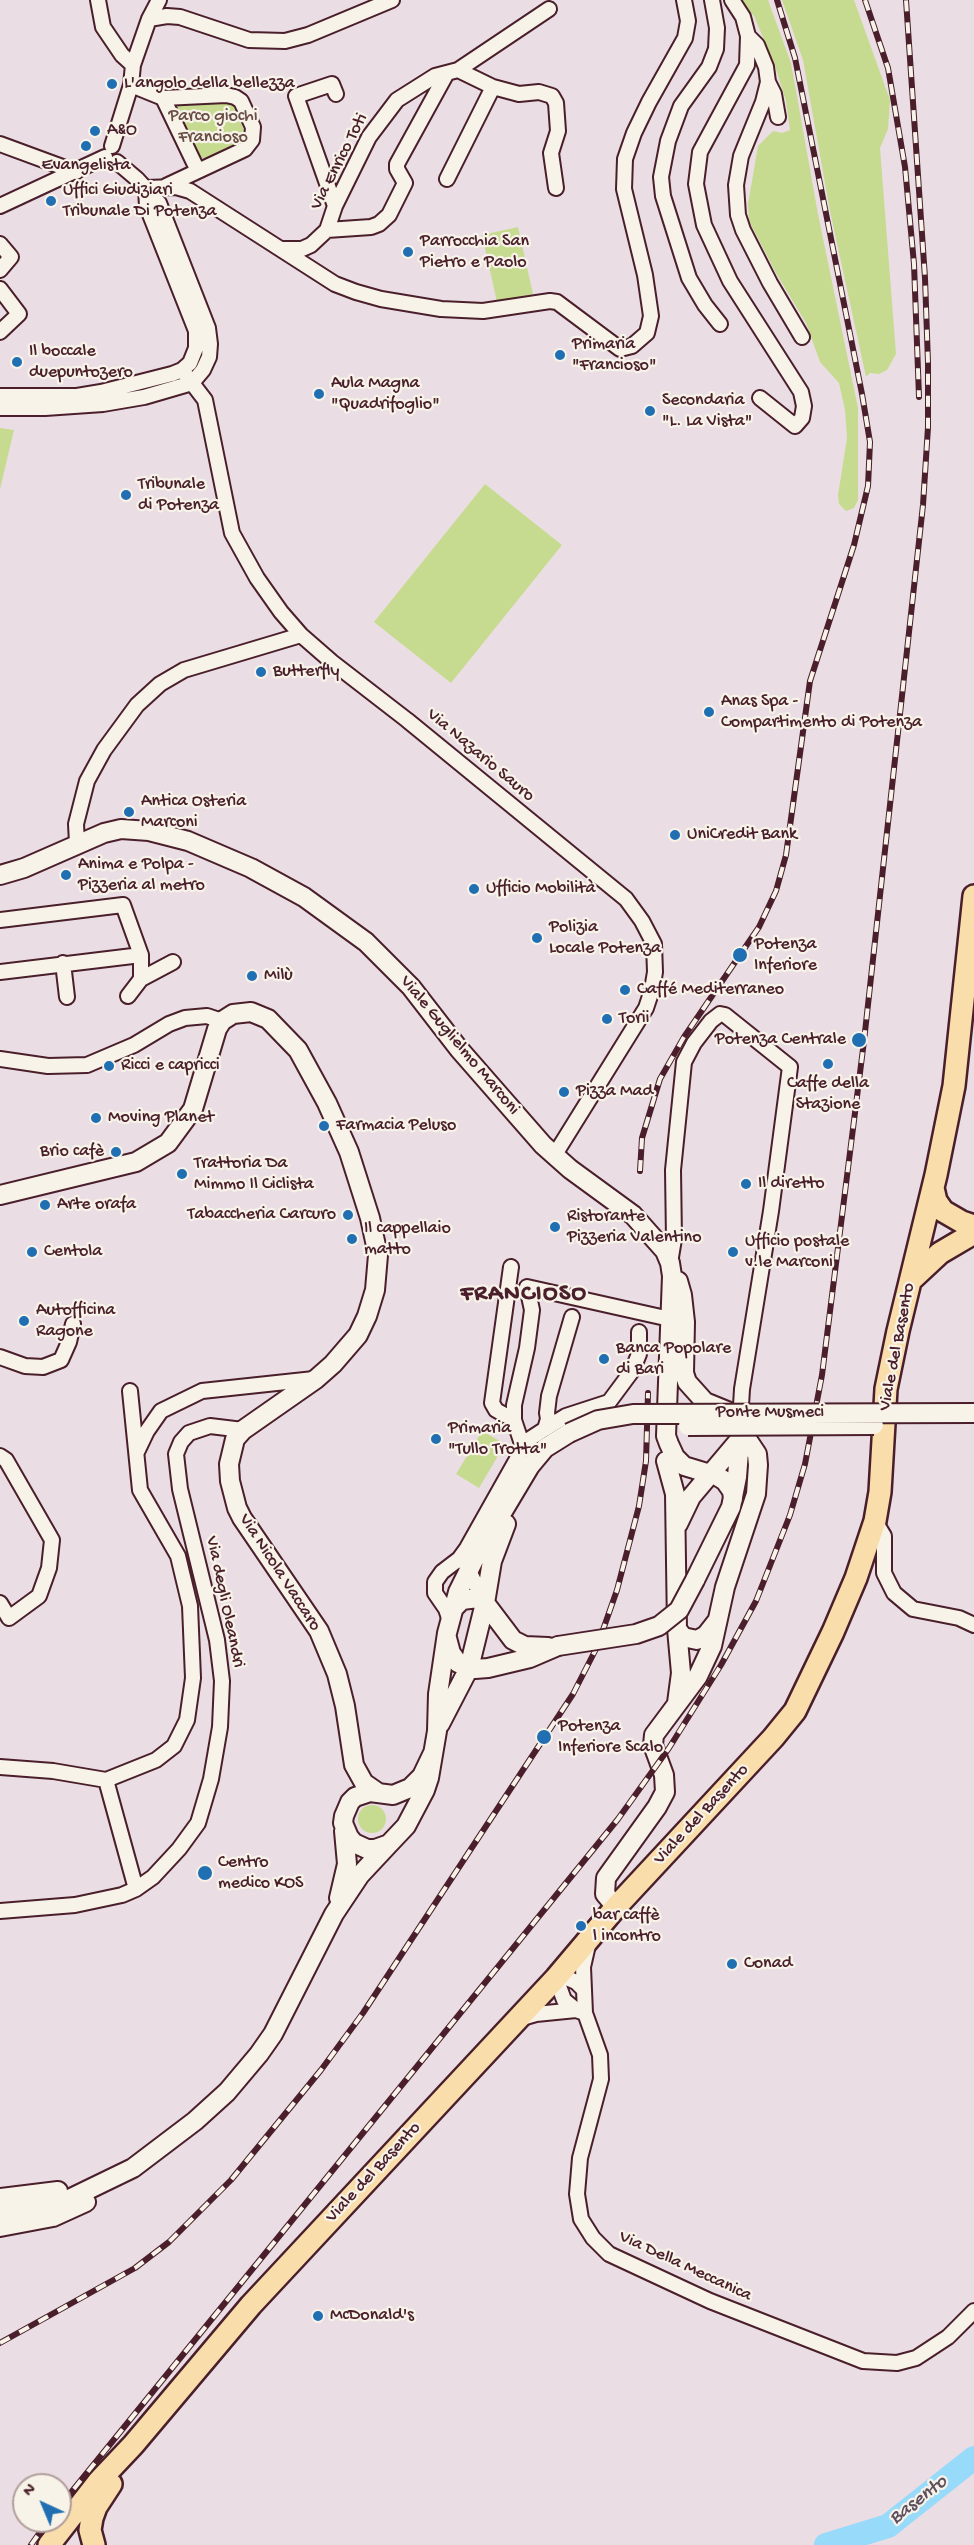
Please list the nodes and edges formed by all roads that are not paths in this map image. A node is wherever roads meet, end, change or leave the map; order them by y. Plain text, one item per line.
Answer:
1 (98, 0) edge
2 (148, 0) edge
3 (159, 0) edge
4 (167, 0) edge
5 (392, 0) edge
6 (684, 0) edge
7 (712, 0) edge
8 (732, 0) edge
9 (549, 9) dead end
10 (149, 19) junction
11 (748, 36) junction
12 (133, 65) junction
13 (452, 71) junction
14 (768, 82) junction
15 (132, 85) junction
16 (493, 87) junction
17 (336, 94) dead end
18 (163, 98) junction
19 (778, 117) dead end
20 (0, 144) edge
21 (111, 155) junction
22 (198, 171) junction
23 (76, 172) junction
24 (447, 179) dead end
25 (164, 187) junction
26 (146, 188) junction
27 (556, 188) dead end
28 (0, 206) edge
29 (335, 206) junction
30 (327, 230) junction
31 (0, 244) edge
32 (282, 249) junction
33 (0, 270) edge
34 (0, 289) edge
35 (720, 324) dead end
36 (0, 332) edge
37 (802, 337) dead end
38 (182, 370) junction
39 (192, 383) junction
40 (0, 396) edge
41 (760, 398) dead end
42 (0, 408) edge
43 (301, 635) junction
44 (77, 843) junction
45 (0, 875) edge
46 (974, 896) edge
47 (0, 920) edge
48 (141, 955) junction
49 (173, 962) dead end
50 (63, 963) junction
51 (0, 972) edge
52 (141, 979) junction
53 (128, 996) dead end
54 (67, 997) dead end
55 (222, 1021) junction
56 (0, 1059) edge
57 (554, 1156) junction
58 (933, 1188) junction
59 (0, 1195) edge
60 (974, 1226) edge
61 (974, 1233) edge
62 (670, 1263) junction
63 (511, 1267) dead end
64 (910, 1280) junction
65 (572, 1317) dead end
66 (670, 1319) junction
67 (73, 1324) dead end
68 (639, 1332) dead end
69 (0, 1357) edge
70 (316, 1379) junction
71 (130, 1391) dead end
72 (737, 1407) junction
73 (974, 1413) edge
74 (514, 1420) junction
75 (974, 1425) edge
76 (544, 1429) junction
77 (243, 1430) junction
78 (666, 1436) junction
79 (572, 1437) junction
80 (740, 1439) junction
81 (522, 1444) junction
82 (136, 1454) junction
83 (0, 1456) edge
84 (666, 1461) junction
85 (702, 1472) junction
86 (696, 1492) junction
87 (733, 1497) junction
88 (875, 1521) junction
89 (676, 1532) junction
90 (467, 1548) junction
91 (468, 1570) junction
92 (0, 1603) edge
93 (485, 1603) junction
94 (450, 1621) junction
95 (717, 1621) junction
96 (974, 1625) edge
97 (676, 1629) junction
98 (636, 1634) junction
99 (558, 1646) junction
100 (470, 1668) junction
101 (677, 1703) junction
102 (437, 1731) junction
103 (351, 1749) junction
104 (433, 1754) junction
105 (0, 1767) edge
106 (106, 1780) junction
107 (381, 1793) junction
108 (344, 1820) junction
109 (394, 1838) junction
110 (136, 1889) junction
111 (616, 1907) junction
112 (0, 1911) edge
113 (334, 1914) junction
114 (589, 1938) junction
115 (556, 1978) junction
116 (584, 1990) junction
117 (580, 2012) junction
118 (514, 2021) junction
119 (133, 2168) junction
120 (112, 2179) junction
121 (0, 2198) edge
122 (0, 2212) edge
123 (0, 2228) edge
124 (974, 2311) edge
125 (133, 2445) junction
126 (92, 2538) edge
127 (51, 2542) edge

1 - 12 street
2 - 10 street
3 - 10 street
4 - 10 street
5 - 10 street
6 - 32 street
7 - 35 street
8 - 11 street
9 - 13 street, Via Enrico Toti
10 - 12 street
11 - 14 street
11 - 41 street
12 - 15 street
13 - 16 street
13 - 29 street, Via Enrico Toti
13 - 30 street, Via Enrico Toti
14 - 19 street
14 - 37 street
15 - 18 street
15 - 21 street
16 - 24 street
16 - 27 street
17 - 29 street
18 - 22 street
18 - 22 street
20 - 23 street
21 - 23 street
21 - 26 street
22 - 25 street
23 - 28 street
25 - 26 street
25 - 32 street
26 - 38 street
26 - 39 street
29 - 30 street, Via Enrico Toti
30 - 32 street, Via Enrico Toti
31 - 33 street
34 - 36 street
38 - 39 street, Via Nazario Sauro
38 - 40 street
39 - 42 street
39 - 43 street, Via Nazario Sauro
43 - 44 street
43 - 57 street, Via Nazario Sauro
44 - 45 street, Viale Guglielmo Marconi
44 - 57 street, Viale Guglielmo Marconi
46 - 58 main road, Viale del Basento
47 - 48 street
48 - 50 street
48 - 52 street
49 - 52 street
50 - 51 street
50 - 54 street
52 - 53 street
55 - 56 street
55 - 59 street
55 - 70 street
57 - 62 street, Viale Guglielmo Marconi
58 - 60 main road
58 - 64 main road, Viale del Basento
61 - 64 main road
62 - 66 street
62 - 72 street, Viale Guglielmo Marconi
62 - 72 street
63 - 74 street
64 - 88 main road, Viale del Basento
65 - 76 street
66 - 74 street
66 - 78 street
67 - 69 street
68 - 76 street
70 - 77 street
70 - 82 street
71 - 82 street
72 - 73 street, Ponte Musmeci, bridge
72 - 79 street, Ponte Musmeci, bridge
72 - 80 street
74 - 81 street
75 - 79 street, Ponte Musmeci, bridge
76 - 81 street
77 - 103 street, Via Nicola Vaccaro
77 - 110 street, Via degli Oleandri
78 - 84 street
78 - 85 street
79 - 91 street
79 - 93 street
80 - 85 street
80 - 87 street
80 - 95 street
81 - 90 street
82 - 106 street
83 - 92 street
84 - 89 street
84 - 98 street, bridge
85 - 86 street
85 - 87 street
86 - 87 street
86 - 89 street
87 - 98 street, bridge
88 - 96 street
88 - 111 main road, Viale del Basento
89 - 97 street
90 - 91 street
90 - 94 street
91 - 93 street
91 - 94 street
93 - 94 street
93 - 99 street
93 - 100 street
94 - 100 street
94 - 102 street
95 - 97 street
95 - 101 street
97 - 101 street
98 - 99 street, bridge
99 - 100 street
100 - 102 street
101 - 111 street
102 - 104 street, Via Nicola Vaccaro
103 - 107 street, Via Nicola Vaccaro
103 - 108 street, Via Nicola Vaccaro
104 - 107 street
104 - 109 street, Via Nicola Vaccaro
105 - 106 street
106 - 110 street
107 - 108 street
107 - 109 street
108 - 109 street
108 - 113 street, Via Nicola Vaccaro
109 - 113 street, Via Nicola Vaccaro
110 - 112 street, Via degli Oleandri
111 - 114 main road, Viale del Basento
113 - 119 street, Via Nicola Vaccaro
114 - 115 main road, Viale del Basento
114 - 116 street
115 - 116 street
115 - 117 street
115 - 118 main road, Viale del Basento
116 - 117 street
117 - 118 street
117 - 124 street, Via Della Meccanica
118 - 125 main road, Viale del Basento
119 - 120 street, Via Nicola Vaccaro
119 - 123 street
120 - 121 street
120 - 122 street
125 - 126 main road
125 - 127 main road, Viale del Basento
126 - 127 main road

